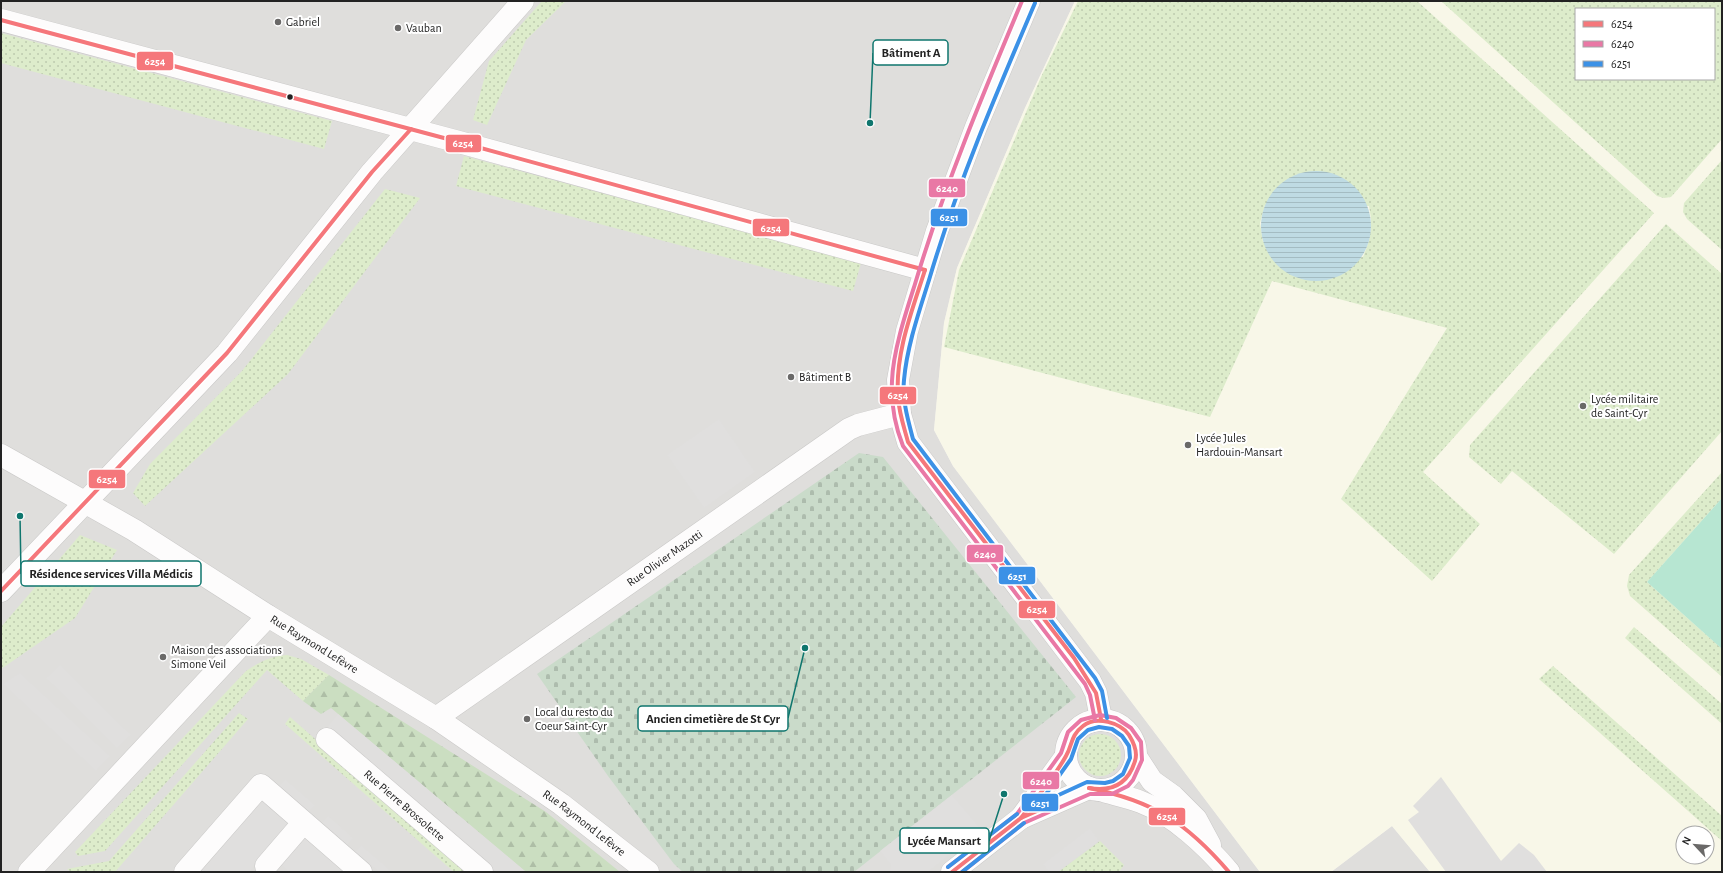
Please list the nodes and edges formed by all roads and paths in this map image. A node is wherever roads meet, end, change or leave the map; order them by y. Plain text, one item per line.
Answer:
1 (523, 1) edge
2 (1029, 1) edge
3 (1, 20) edge
4 (411, 129) junction
5 (925, 270) junction
6 (900, 414) junction
7 (1, 455) edge
8 (84, 502) junction
9 (1, 591) edge
10 (268, 616) junction
11 (436, 718) junction
12 (1101, 720) junction
13 (327, 739) dead end
14 (1066, 756) junction
15 (1137, 758) junction
16 (1094, 789) junction
17 (1022, 818) junction
18 (303, 823) junction
19 (1223, 864) edge
20 (40, 868) edge
21 (267, 870) edge
22 (185, 872) edge
23 (360, 872) edge
24 (482, 872) edge
25 (648, 872) edge
26 (952, 872) edge

1 - 4 street
2 - 5 street
3 - 4 street
4 - 5 street
4 - 8 street
5 - 6 street
6 - 11 street, Rue Olivier Mazotti
6 - 12 street
7 - 8 street
8 - 9 street
8 - 10 street
10 - 11 street, Rue Raymond Lefèvre
10 - 20 street, Rue Raymond Lefèvre
11 - 25 street, Rue Raymond Lefèvre
12 - 14 street
12 - 15 street
13 - 24 street, Rue Pierre Brossolette
14 - 16 street
14 - 17 street
15 - 16 street
15 - 19 street
16 - 17 street
16 - 19 street
17 - 26 street
18 - 21 street
18 - 22 street
18 - 23 street

